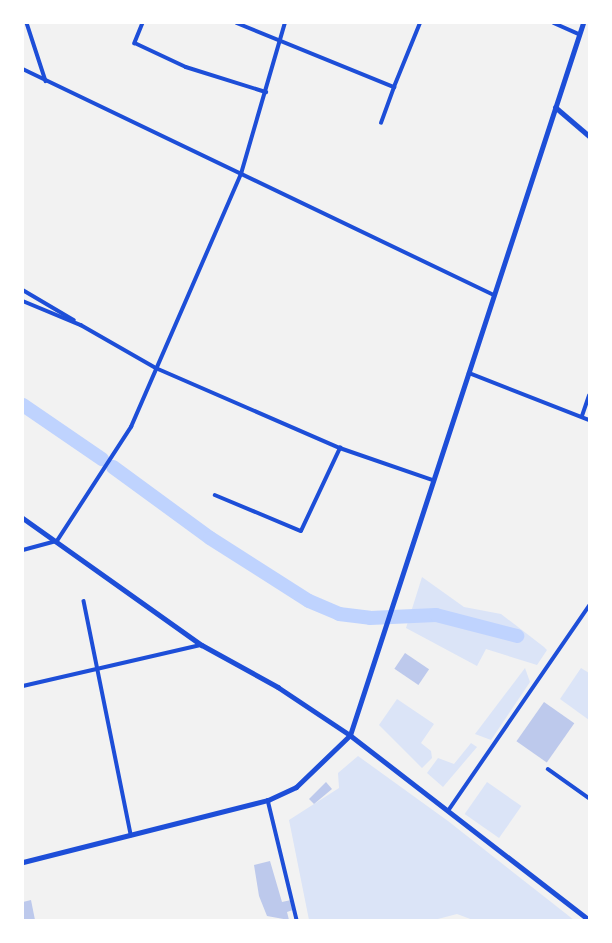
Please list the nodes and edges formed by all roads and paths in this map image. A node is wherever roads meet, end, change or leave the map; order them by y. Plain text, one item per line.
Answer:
1 (27, 23) edge
2 (143, 23) edge
3 (237, 23) edge
4 (285, 23) edge
5 (420, 23) edge
6 (554, 23) edge
7 (583, 23) edge
8 (579, 34) junction
9 (278, 39) junction
10 (23, 69) edge
11 (46, 80) junction
12 (394, 87) junction
13 (266, 92) junction
14 (555, 107) junction
15 (381, 123) dead end
16 (589, 136) edge
17 (241, 174) junction
18 (23, 289) edge
19 (494, 295) junction
20 (23, 301) edge
21 (81, 325) junction
22 (156, 368) junction
23 (469, 373) junction
24 (589, 396) edge
25 (582, 416) junction
26 (589, 420) edge
27 (340, 448) junction
28 (435, 481) junction
29 (215, 495) dead end
30 (23, 518) edge
31 (57, 541) junction
32 (23, 550) edge
33 (85, 601) dead end
34 (589, 606) edge
35 (202, 645) junction
36 (101, 666) junction
37 (23, 686) edge
38 (350, 735) junction
39 (548, 769) dead end
40 (589, 789) edge
41 (587, 796) edge
42 (268, 800) junction
43 (449, 811) junction
44 (131, 835) junction
45 (23, 862) edge
46 (297, 920) edge
47 (589, 920) edge

1 - 11 street
2 - 13 street
3 - 9 street
4 - 9 street
5 - 12 street
6 - 8 street
7 - 8 main road
8 - 14 main road
9 - 12 street
9 - 13 street
10 - 11 street
11 - 17 street
12 - 15 street
13 - 17 street
14 - 16 main road
14 - 19 main road
17 - 19 street
17 - 22 street
18 - 21 street
19 - 23 main road
20 - 21 street
21 - 22 street
22 - 27 street
22 - 31 street
23 - 25 street
23 - 28 main road
24 - 25 street
25 - 26 street
27 - 28 street
27 - 29 street
28 - 38 main road
30 - 31 street
31 - 32 street
31 - 35 street
33 - 36 street
34 - 43 street
35 - 36 street
35 - 38 street
36 - 37 street
36 - 44 street
38 - 42 main road
38 - 43 street
39 - 41 street
40 - 41 street
42 - 44 main road
42 - 46 street
43 - 47 street
44 - 45 main road

